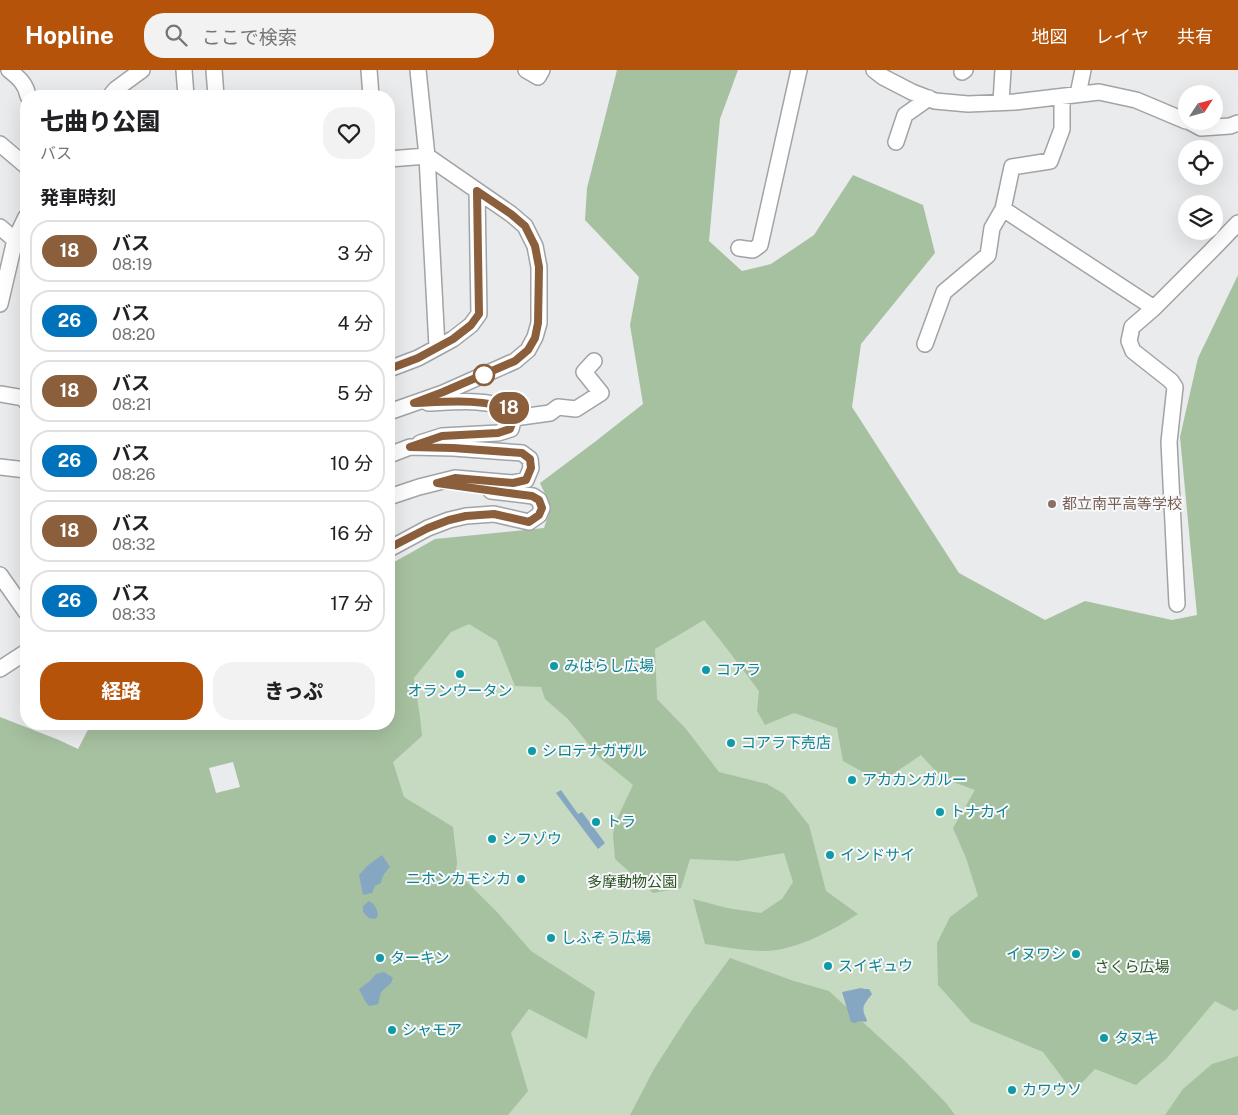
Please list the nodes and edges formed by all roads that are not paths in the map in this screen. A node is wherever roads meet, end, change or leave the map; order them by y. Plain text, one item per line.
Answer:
1 (9, 70) edge
2 (142, 70) edge
3 (184, 70) edge
4 (214, 70) edge
5 (369, 70) edge
6 (418, 70) edge
7 (526, 70) edge
8 (542, 70) edge
9 (799, 70) edge
10 (874, 70) edge
11 (1003, 70) edge
12 (1083, 70) edge
13 (27, 90) edge
14 (115, 90) edge
15 (186, 90) edge
16 (216, 90) edge
17 (371, 90) edge
18 (1078, 94) junction
19 (1062, 96) junction
20 (928, 98) junction
21 (1001, 102) junction
22 (1178, 117) edge
23 (1238, 123) edge
24 (1223, 126) edge
25 (896, 142) dead end
26 (0, 144) edge
27 (427, 156) junction
28 (395, 159) edge
29 (20, 161) edge
30 (477, 191) junction
31 (1003, 209) junction
32 (1238, 223) edge
33 (0, 227) edge
34 (20, 238) edge
35 (20, 242) edge
36 (739, 248) dead end
37 (0, 304) edge
38 (1154, 308) junction
39 (924, 344) dead end
40 (437, 347) junction
41 (594, 361) dead end
42 (395, 367) edge
43 (0, 394) edge
44 (20, 397) edge
45 (414, 403) junction
46 (395, 410) edge
47 (514, 418) junction
48 (410, 447) junction
49 (395, 453) edge
50 (0, 466) edge
51 (20, 469) edge
52 (437, 483) junction
53 (395, 495) edge
54 (395, 545) edge
55 (0, 575) edge
56 (20, 603) edge
57 (1177, 604) dead end
58 (20, 656) edge
59 (0, 670) edge

1 - 13 street
2 - 14 street
3 - 15 street
4 - 16 street
5 - 17 street
6 - 27 street
7 - 8 street
9 - 36 street
10 - 20 street
11 - 21 street
12 - 18 street
18 - 19 street
18 - 22 street
19 - 21 street
19 - 31 street
20 - 21 street
20 - 25 street
23 - 24 street
26 - 29 street
27 - 28 street
27 - 30 street
27 - 40 street
30 - 40 street
30 - 45 street
31 - 38 street
31 - 39 street
32 - 38 street
33 - 34 street
35 - 37 street
38 - 57 street
40 - 42 street
41 - 47 street
43 - 44 street
45 - 46 street
45 - 47 street
47 - 48 street
48 - 49 street
48 - 52 street
50 - 51 street
52 - 53 street
52 - 54 street
55 - 56 street
58 - 59 street

